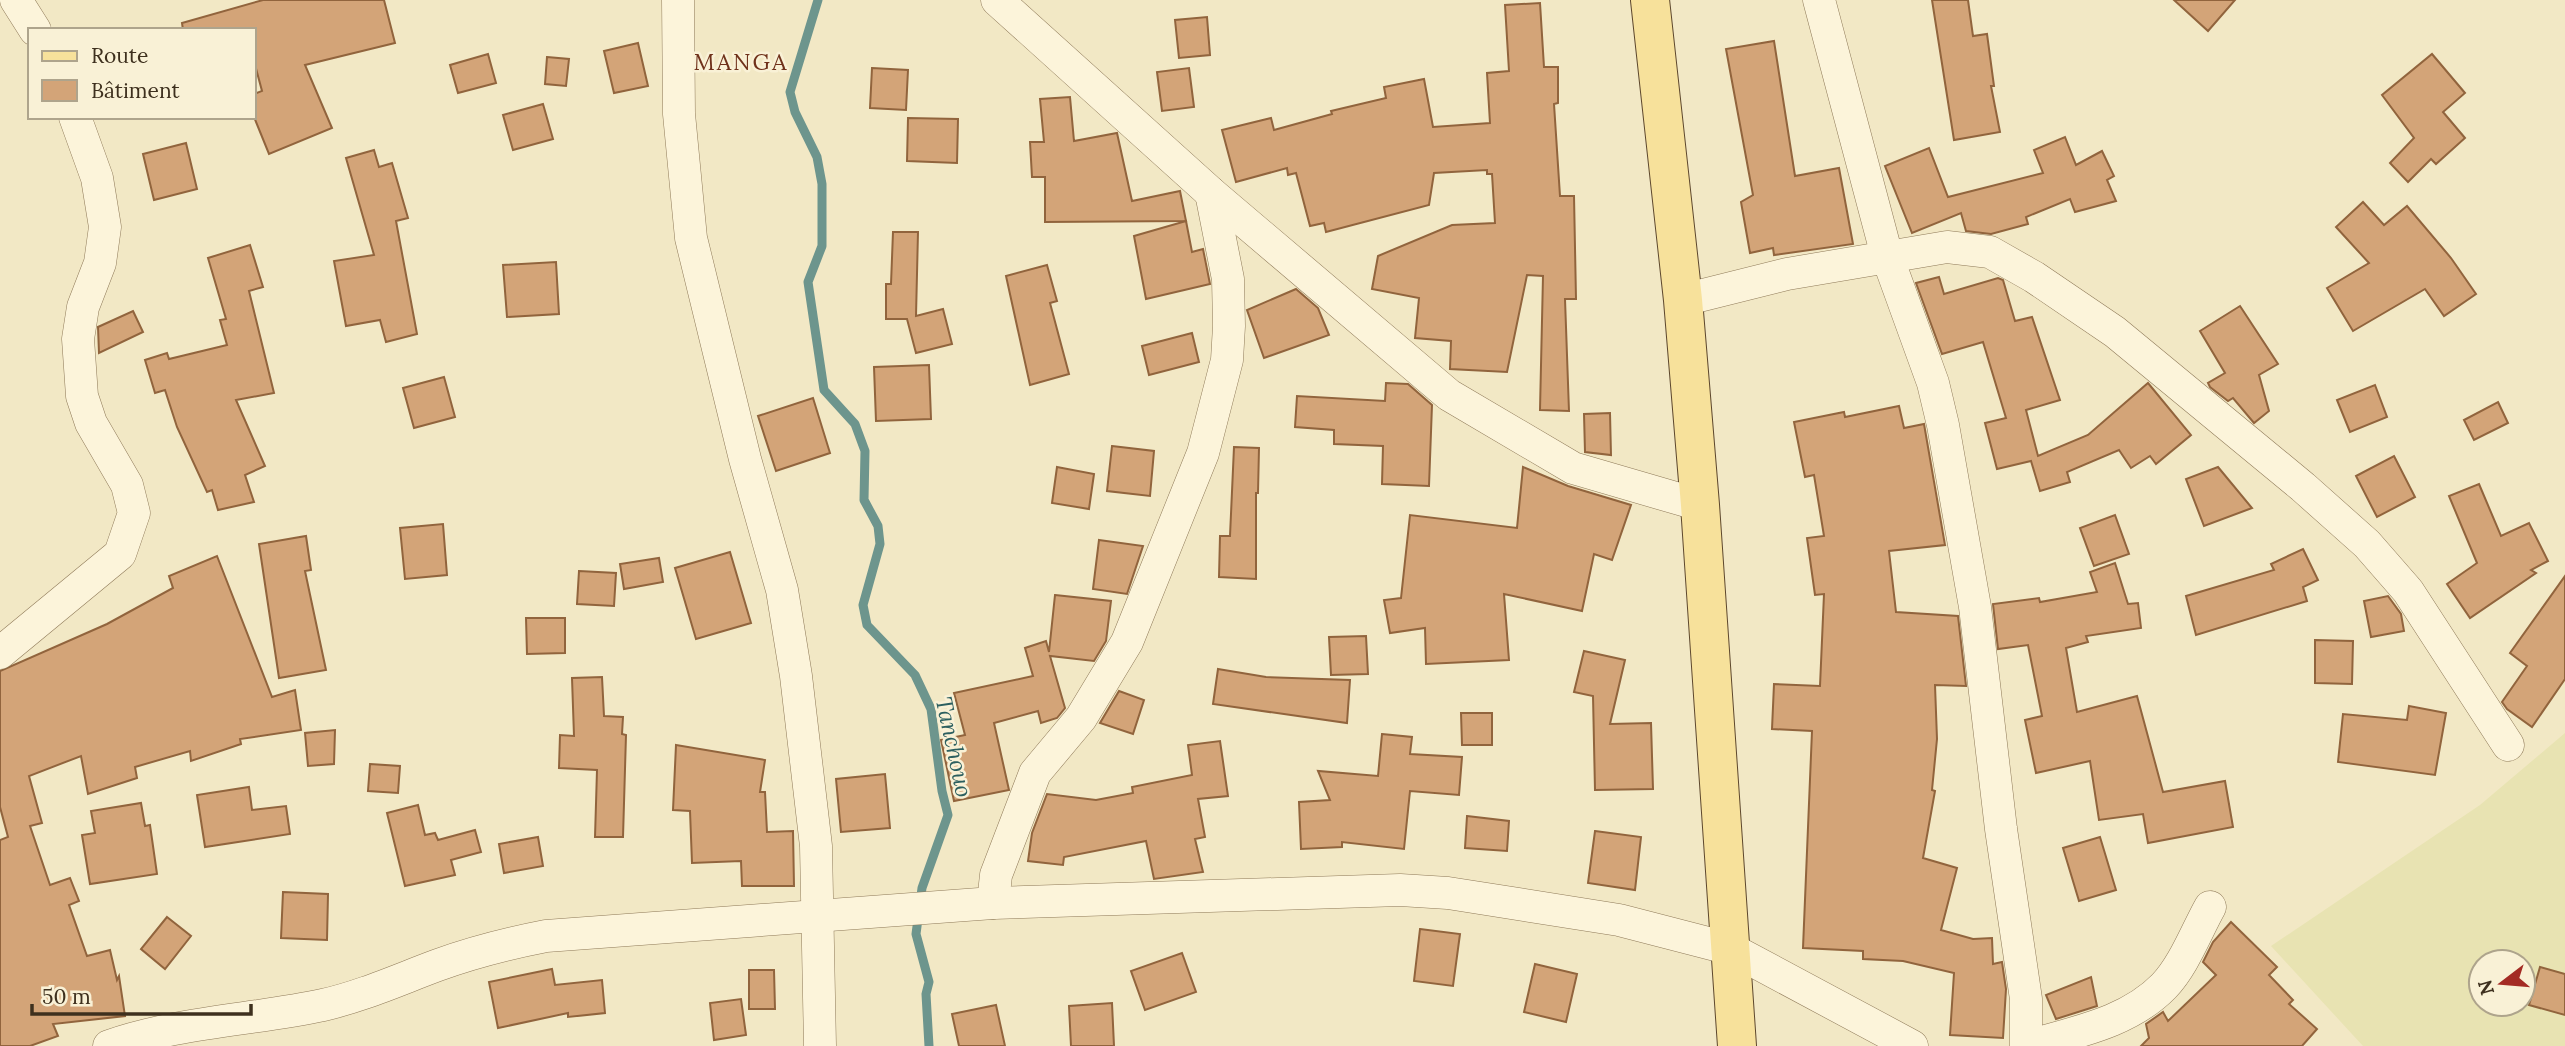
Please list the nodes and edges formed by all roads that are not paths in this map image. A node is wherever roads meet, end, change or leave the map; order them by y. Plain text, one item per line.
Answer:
1 (16, 0) edge
2 (678, 0) edge
3 (997, 0) edge
4 (1650, 0) edge
5 (1819, 0) edge
6 (34, 28) edge
7 (76, 119) edge
8 (1211, 193) junction
9 (1887, 256) junction
10 (1683, 300) junction
11 (1700, 505) junction
12 (0, 653) edge
13 (2508, 746) dead end
14 (993, 903) junction
15 (2210, 907) dead end
16 (819, 918) junction
17 (1731, 949) junction
18 (109, 1046) edge
19 (820, 1046) edge
20 (1737, 1046) edge
21 (1912, 1046) edge
22 (2027, 1046) edge

1 - 6 street
2 - 16 street
3 - 8 street
4 - 10 main road
5 - 9 street
7 - 12 street
8 - 11 street
8 - 14 street
9 - 10 street
9 - 13 street
9 - 22 street
10 - 11 main road
11 - 17 main road
14 - 16 street
14 - 17 street
15 - 22 street
16 - 18 street
16 - 19 street
17 - 20 main road
17 - 21 street

